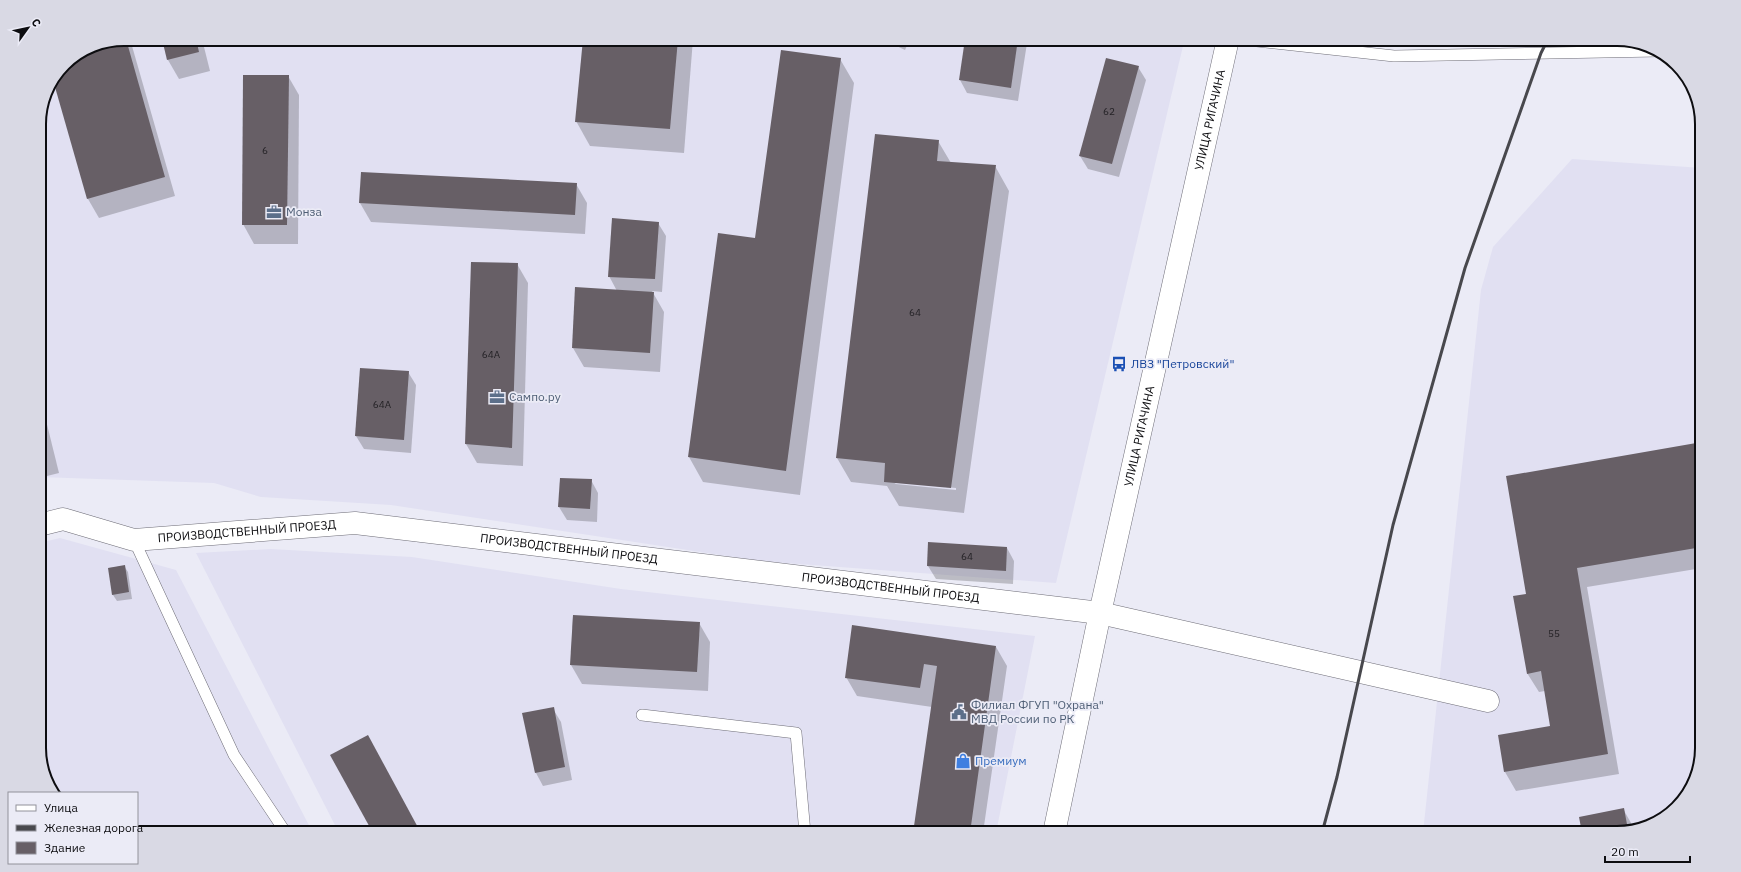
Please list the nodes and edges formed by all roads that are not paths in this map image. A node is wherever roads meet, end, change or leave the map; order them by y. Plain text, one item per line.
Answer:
1 (1226, 46) edge
2 (1303, 46) edge
3 (1645, 51) edge
4 (46, 523) edge
5 (134, 540) junction
6 (1100, 613) junction
7 (1488, 701) dead end
8 (642, 715) dead end
9 (281, 826) edge
10 (804, 826) edge
11 (1055, 826) edge

1 - 6 street, УЛИЦА РИГАЧИНА
2 - 3 lane
4 - 5 street, ПРОИЗВОДСТВЕННЫЙ ПРОЕЗД
5 - 6 street, ПРОИЗВОДСТВЕННЫЙ ПРОЕЗД
5 - 9 lane
6 - 7 street, ПРОИЗВОДСТВЕННЫЙ ПРОЕЗД
6 - 11 street, УЛИЦА РИГАЧИНА
8 - 10 lane

